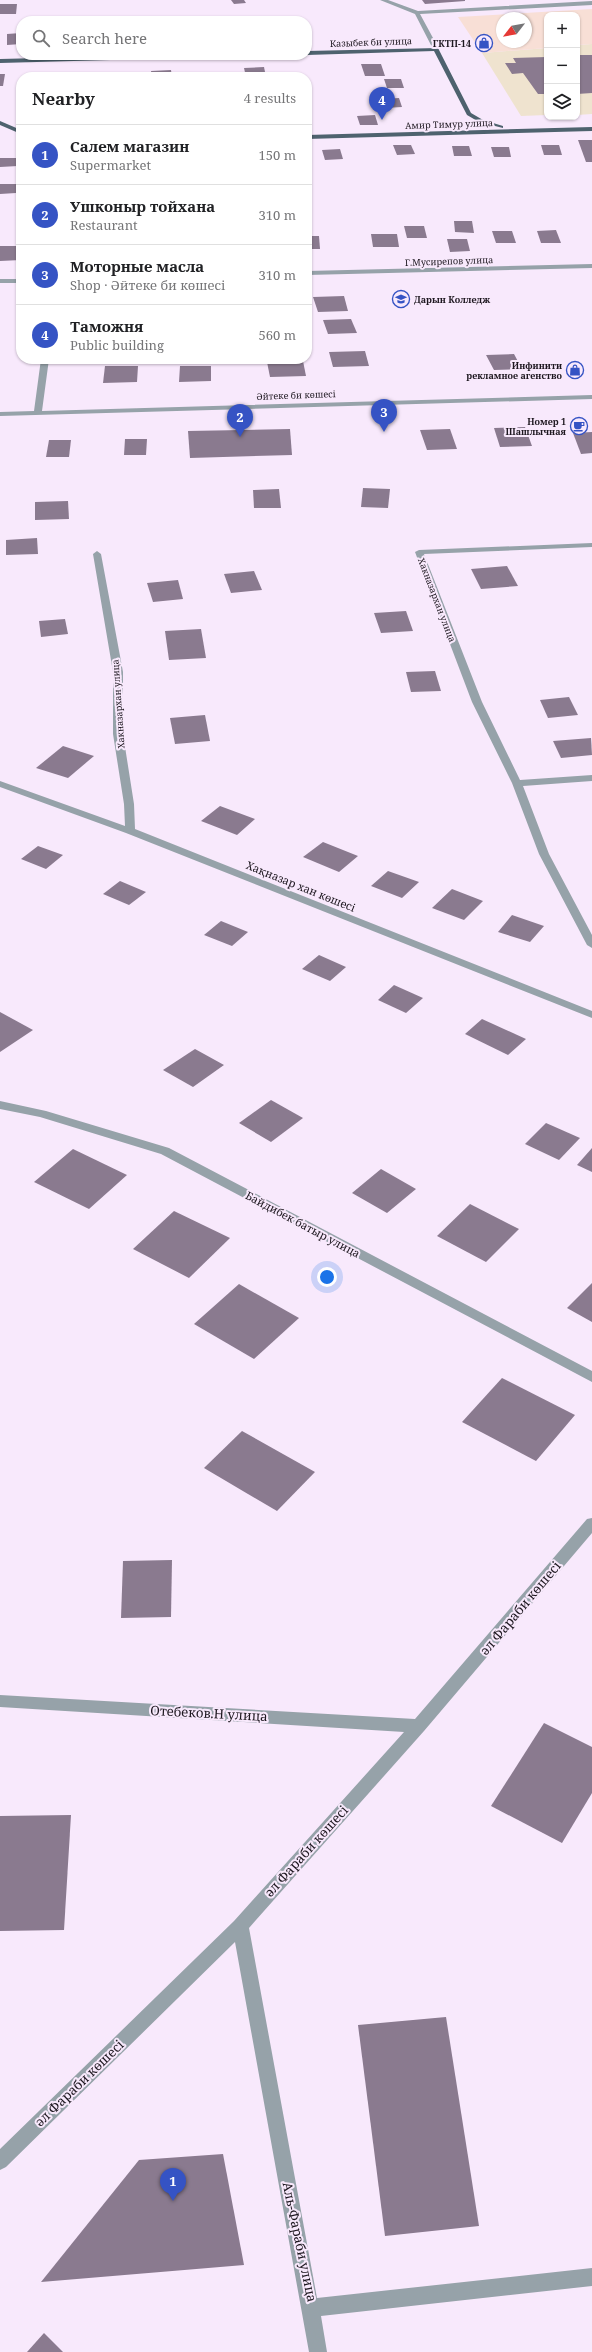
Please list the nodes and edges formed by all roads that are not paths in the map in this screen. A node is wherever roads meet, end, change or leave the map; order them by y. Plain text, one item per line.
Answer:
1 (383, 0) edge
2 (592, 3) edge
3 (417, 13) junction
4 (436, 49) junction
5 (312, 53) edge
6 (37, 60) edge
7 (0, 61) edge
8 (0, 123) edge
9 (592, 128) edge
10 (16, 130) edge
11 (520, 130) junction
12 (312, 137) edge
13 (592, 266) edge
14 (312, 273) edge
15 (0, 281) edge
16 (16, 281) edge
17 (44, 364) edge
18 (592, 397) edge
19 (38, 412) junction
20 (0, 414) edge
21 (592, 545) edge
22 (97, 554) dead end
23 (592, 778) edge
24 (517, 783) junction
25 (0, 784) edge
26 (130, 831) junction
27 (592, 945) edge
28 (592, 1015) edge
29 (0, 1105) edge
30 (592, 1377) edge
31 (592, 1523) edge
32 (0, 1701) edge
33 (419, 1726) junction
34 (240, 1926) junction
35 (0, 2161) edge
36 (592, 2276) edge
37 (311, 2308) junction
38 (318, 2352) edge

1 - 3 street
2 - 3 street
3 - 4 street
4 - 5 main road, Казыбек би улица
4 - 11 main road
6 - 7 main road
8 - 10 main road
9 - 11 main road, Амир Тимур улица
11 - 12 main road, Амир Тимур улица
13 - 14 street, Г.Мусирепов улица
15 - 16 street
17 - 19 street
18 - 19 street, Әйтеке би көшесі
19 - 20 street, Әйтеке би көшесі
21 - 24 street, Хакназархан улица
22 - 26 street, Хакназархан улица
23 - 24 street
24 - 27 street, Хакназархан улица
25 - 26 street, Хақназар хан көшесі
26 - 28 street, Хақназар хан көшесі
29 - 30 street, Байдибек батыр улица
31 - 33 street, әл Фараби көшесі
32 - 33 street, Отебеков.Н улица
33 - 34 street, әл Фараби көшесі
34 - 35 street, әл Фараби көшесі
34 - 37 street, Аль-Фараби улица
36 - 37 street, Аль-Фараби улица
37 - 38 street

